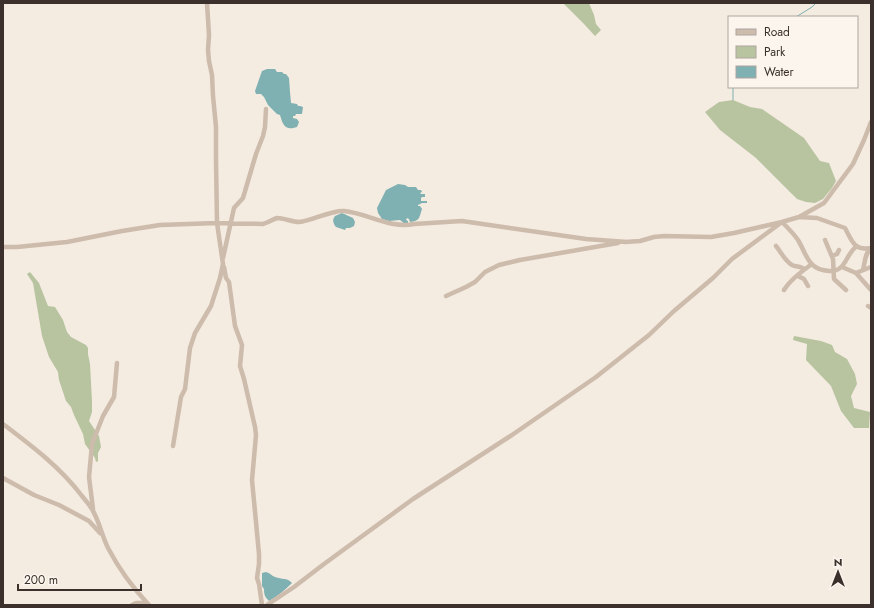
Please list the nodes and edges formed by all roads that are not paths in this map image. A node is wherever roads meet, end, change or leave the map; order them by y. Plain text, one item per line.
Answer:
1 (207, 3) edge
2 (266, 109) dead end
3 (871, 122) edge
4 (799, 217) junction
5 (782, 222) junction
6 (217, 223) junction
7 (231, 223) junction
8 (825, 240) dead end
9 (627, 242) junction
10 (776, 246) dead end
11 (857, 246) junction
12 (3, 248) edge
13 (871, 248) edge
14 (839, 250) dead end
15 (832, 256) junction
16 (223, 258) junction
17 (223, 264) junction
18 (812, 264) junction
19 (842, 267) junction
20 (871, 267) edge
21 (804, 269) junction
22 (863, 270) junction
23 (833, 271) junction
24 (856, 273) junction
25 (798, 276) junction
26 (226, 278) junction
27 (233, 278) dead end
28 (808, 286) dead end
29 (784, 290) dead end
30 (846, 290) dead end
31 (871, 290) edge
32 (446, 296) dead end
33 (871, 304) edge
34 (871, 308) edge
35 (117, 363) dead end
36 (3, 424) edge
37 (173, 446) dead end
38 (3, 478) edge
39 (94, 511) junction
40 (103, 536) junction
41 (148, 604) edge
42 (132, 605) edge
43 (262, 605) edge
44 (267, 605) edge

1 - 6 street
2 - 7 street
3 - 4 street
4 - 5 street
4 - 11 street
5 - 9 street
5 - 18 street
5 - 44 street
6 - 7 street
6 - 12 street
6 - 16 street
7 - 9 street
7 - 16 street
8 - 15 street
9 - 32 street
10 - 21 street
11 - 13 street
11 - 19 street
13 - 22 street
14 - 15 street
15 - 23 street
16 - 17 street
17 - 26 street
17 - 37 street
18 - 21 street
18 - 23 street
19 - 23 street
19 - 24 street
20 - 22 street
21 - 25 street
22 - 24 street
23 - 30 street
24 - 31 street
25 - 28 street
25 - 29 street
26 - 27 street
26 - 43 street
33 - 34 street
35 - 39 street
36 - 39 street
38 - 40 street
39 - 40 street
40 - 41 street
41 - 42 street

